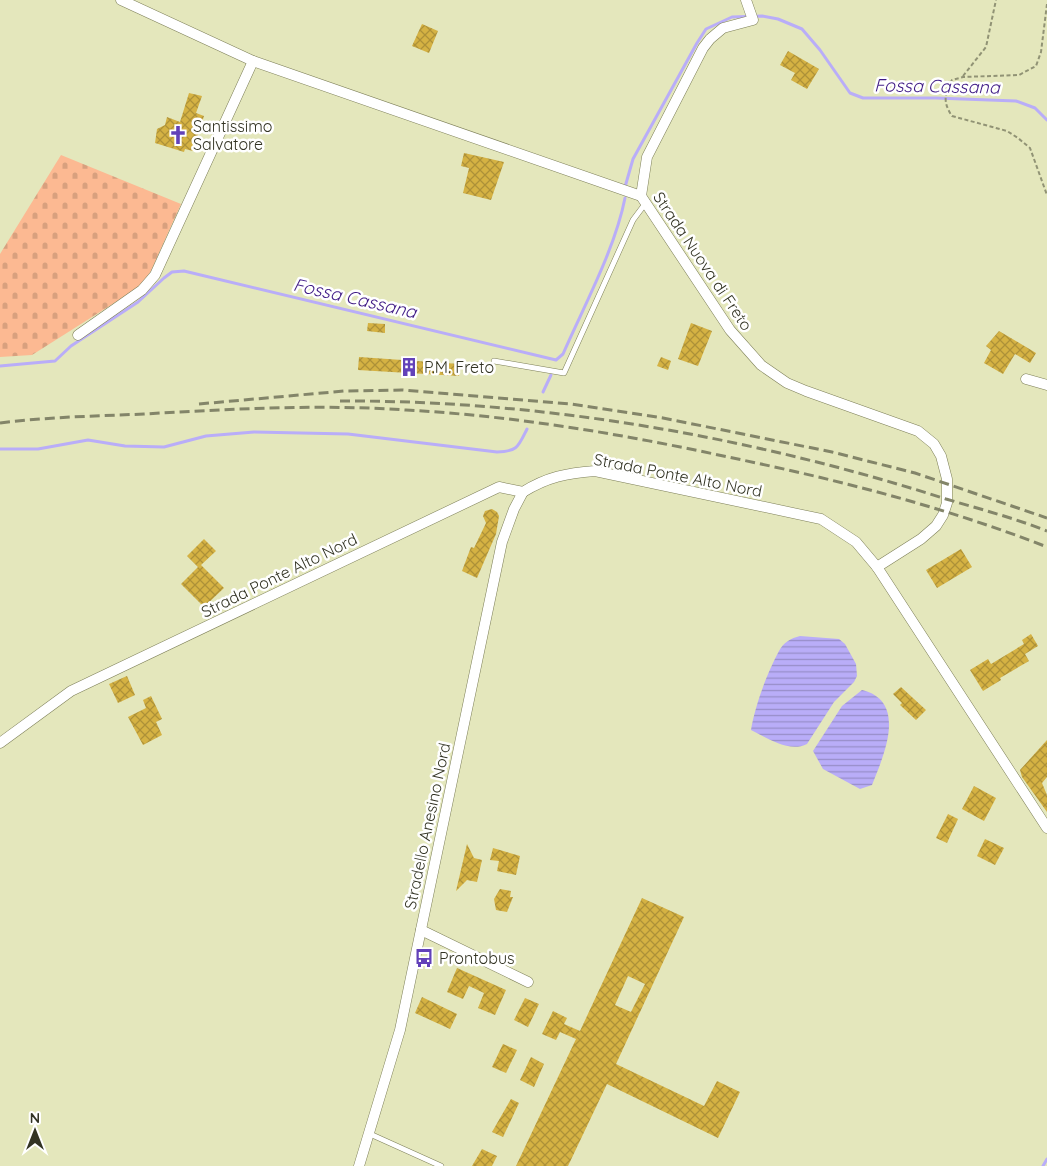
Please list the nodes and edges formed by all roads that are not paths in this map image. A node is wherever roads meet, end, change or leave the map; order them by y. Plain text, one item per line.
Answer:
1 (121, 0) edge
2 (746, 0) edge
3 (252, 61) junction
4 (643, 200) junction
5 (78, 335) dead end
6 (494, 361) dead end
7 (1026, 379) dead end
8 (1047, 385) edge
9 (523, 492) junction
10 (877, 567) junction
11 (0, 743) edge
12 (1047, 828) edge
13 (421, 930) junction
14 (528, 982) dead end
15 (370, 1134) junction
16 (358, 1166) edge
17 (441, 1166) edge

1 - 3 street, Strada Nuova di Freto
2 - 4 street
3 - 4 street, Strada Nuova di Freto
3 - 5 street
4 - 6 lane
4 - 10 street, Strada Nuova di Freto
7 - 8 street
9 - 10 street, Strada Ponte Alto Nord
9 - 11 street, Strada Ponte Alto Nord
9 - 13 street, Stradello Anesino Nord
10 - 12 street, Strada Ponte Alto Nord
13 - 14 street
13 - 15 street, Stradello Anesino Nord
15 - 16 street, Stradello Anesino Nord
15 - 17 lane

